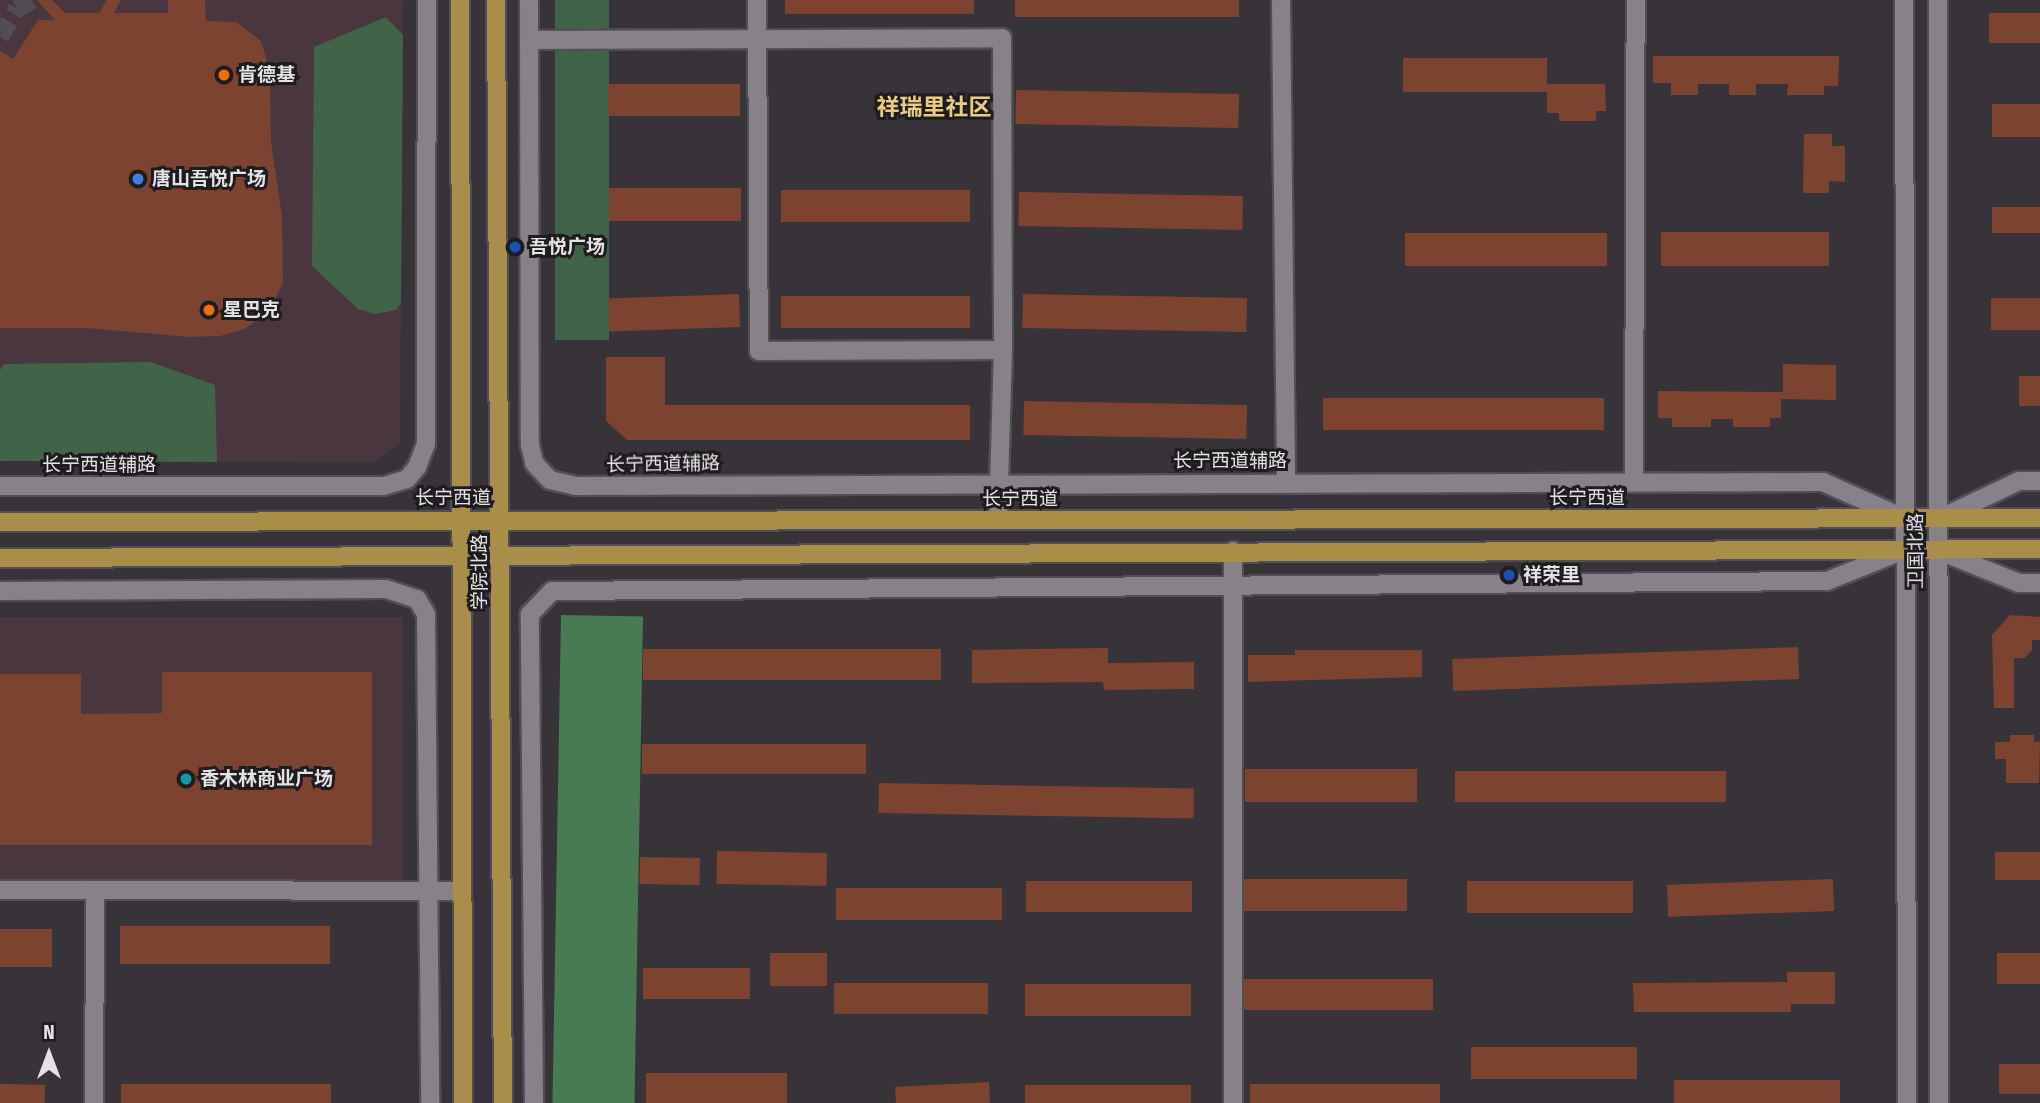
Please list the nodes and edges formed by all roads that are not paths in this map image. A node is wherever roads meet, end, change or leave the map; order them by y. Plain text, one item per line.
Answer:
1 (427, 0) edge
2 (460, 0) edge
3 (496, 0) edge
4 (528, 0) edge
5 (757, 0) edge
6 (1281, 0) edge
7 (1636, 0) edge
8 (1904, 0) edge
9 (1938, 0) edge
10 (757, 39) junction
11 (529, 40) junction
12 (1003, 350) junction
13 (1634, 480) junction
14 (997, 481) junction
15 (2040, 481) edge
16 (1286, 482) junction
17 (0, 486) edge
18 (1903, 518) junction
19 (2040, 518) edge
20 (501, 519) junction
21 (460, 520) junction
22 (998, 520) junction
23 (1936, 520) junction
24 (0, 522) edge
25 (2040, 549) edge
26 (1904, 550) junction
27 (1937, 550) junction
28 (1233, 551) junction
29 (501, 554) junction
30 (461, 555) junction
31 (0, 558) edge
32 (2040, 583) edge
33 (1232, 588) junction
34 (0, 591) edge
35 (0, 890) edge
36 (95, 890) junction
37 (430, 891) junction
38 (462, 891) junction
39 (94, 1103) edge
40 (430, 1103) edge
41 (463, 1103) edge
42 (503, 1103) edge
43 (534, 1103) edge
44 (1233, 1103) edge
45 (1907, 1103) edge
46 (1939, 1103) edge

1 - 17 street, 长宁西道辅路
2 - 21 main road, 学院北路
3 - 20 main road, 学院北路
4 - 11 street
5 - 10 street
6 - 16 street
7 - 13 street
8 - 18 street, 卫国北路
9 - 23 street, 卫国北路
10 - 11 street
10 - 12 street
10 - 12 street
11 - 14 street, 长宁西道辅路
12 - 14 street
13 - 16 street, 长宁西道辅路
13 - 18 street, 长宁西道辅路
14 - 16 street, 长宁西道辅路
14 - 22 street
15 - 23 street
18 - 22 main road, 长宁西道
18 - 23 main road, 长宁西道
18 - 26 street, 卫国北路
19 - 23 main road, 长宁西道
20 - 21 main road, 长宁西道
20 - 22 main road, 长宁西道
20 - 29 main road, 学院北路
21 - 24 main road, 长宁西道
21 - 30 main road, 学院北路
23 - 27 street, 卫国北路
25 - 27 main road
26 - 27 main road
26 - 28 main road
26 - 33 street
26 - 45 street, 卫国北路
27 - 32 street
27 - 46 street, 卫国北路
28 - 29 main road
28 - 33 street
29 - 30 main road
29 - 42 main road, 学院北路
30 - 31 main road
30 - 38 main road, 学院北路
33 - 43 street
33 - 44 street
34 - 37 street
35 - 36 street
36 - 37 street
36 - 39 street
37 - 38 street
37 - 40 street
38 - 41 main road, 学院北路

